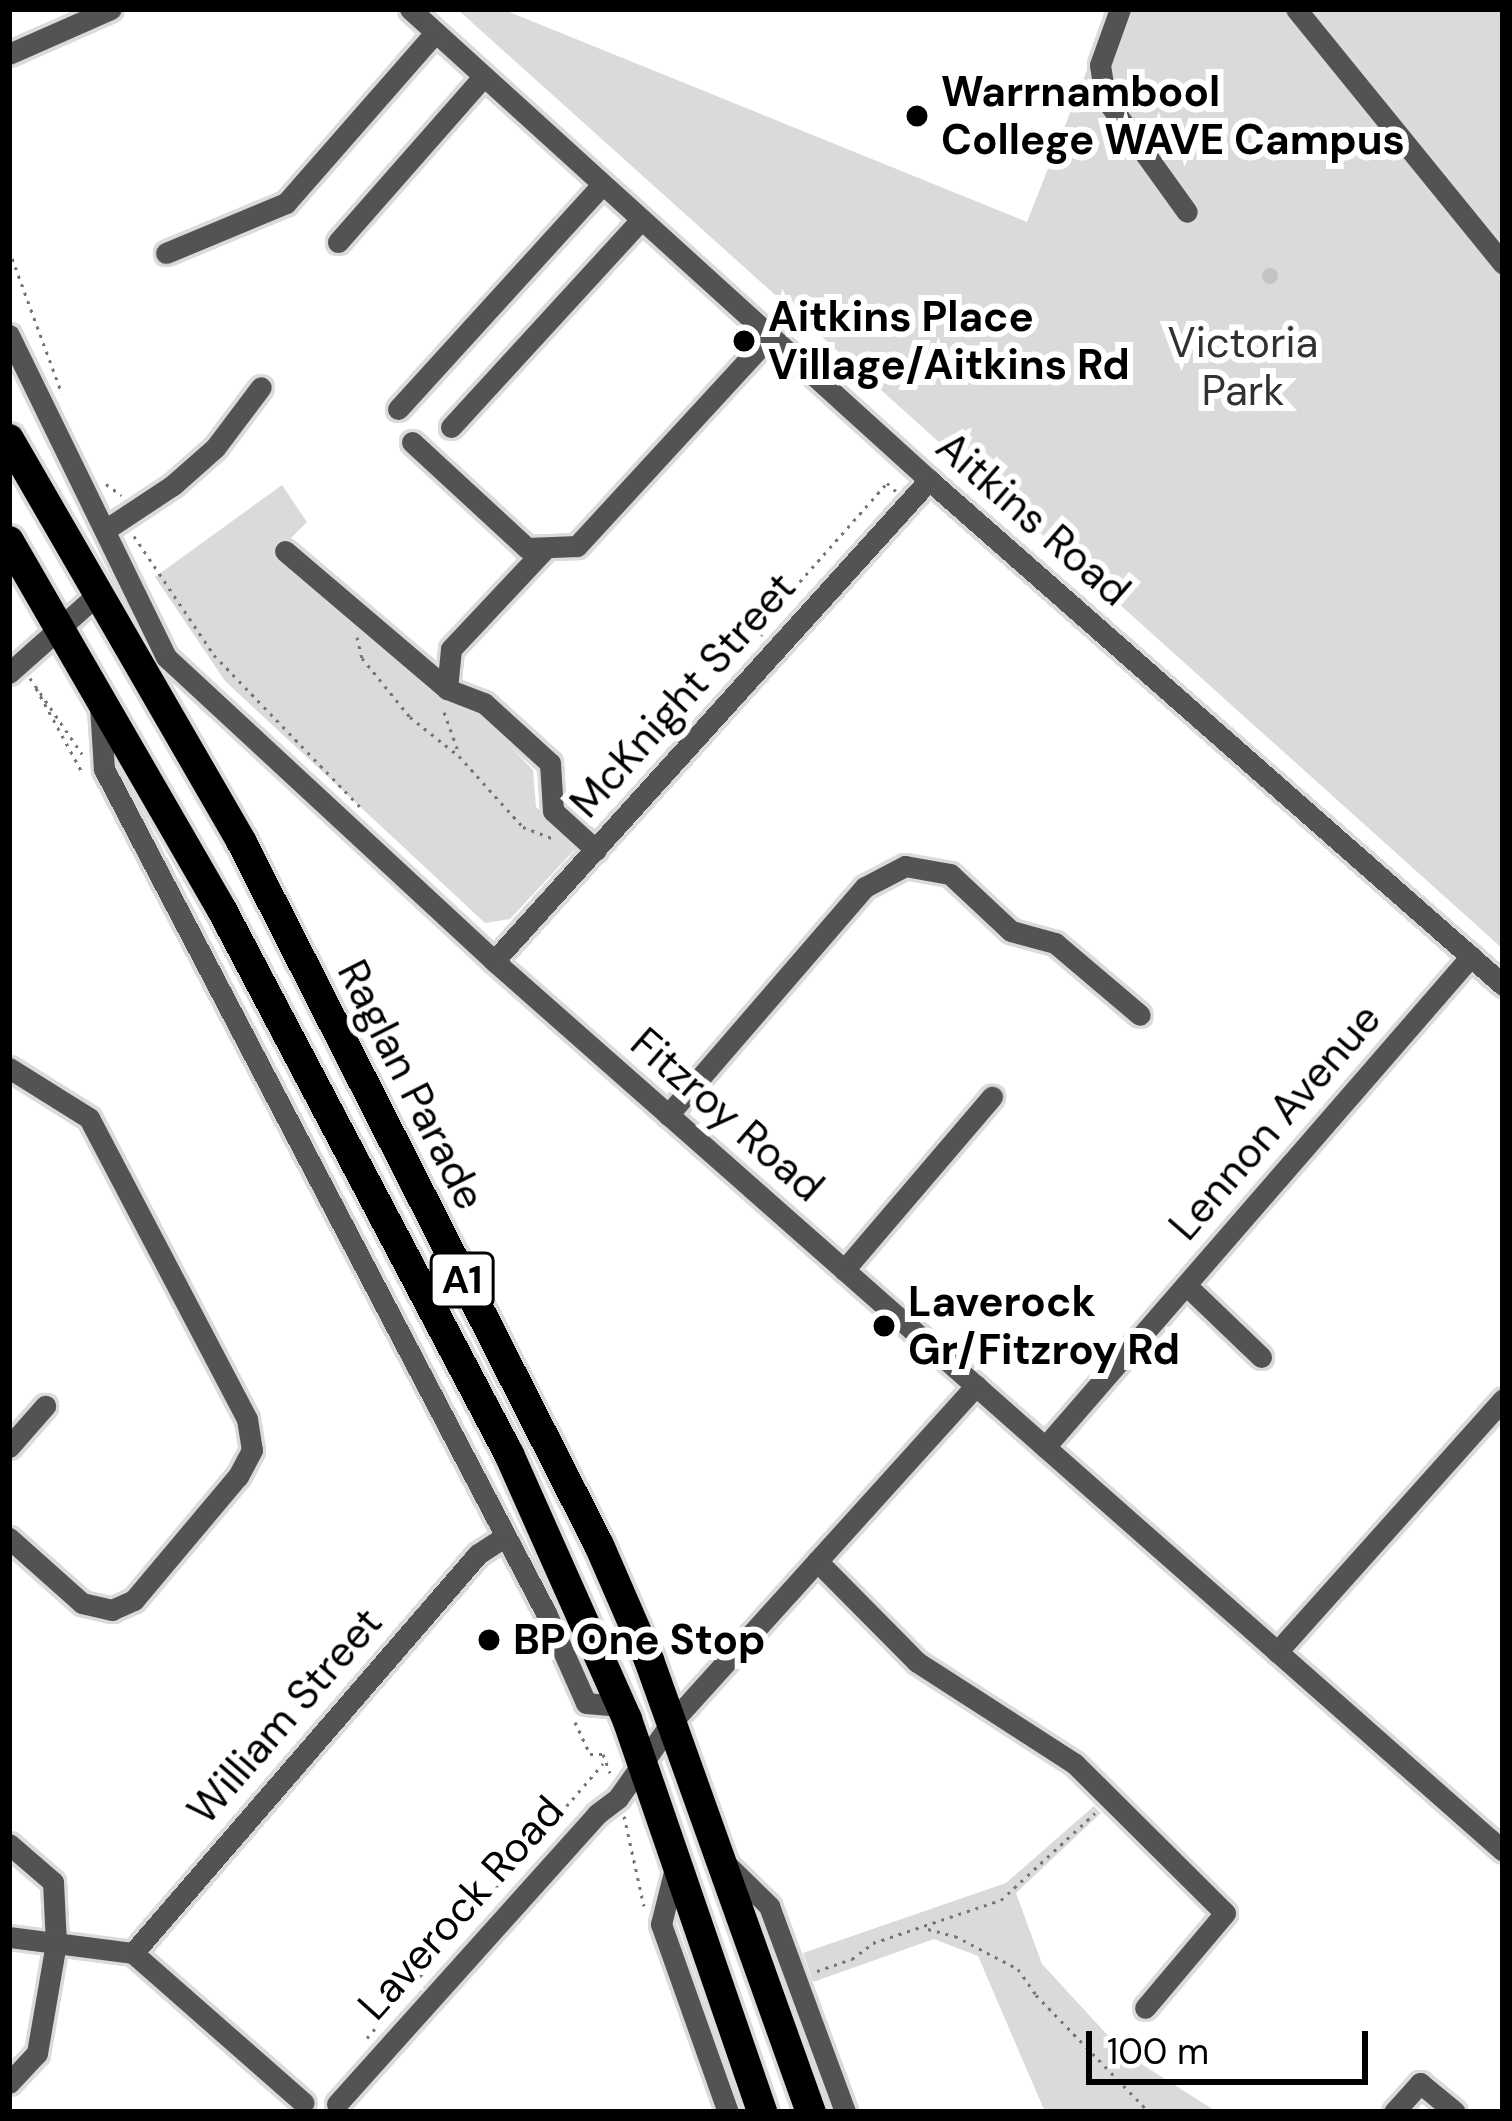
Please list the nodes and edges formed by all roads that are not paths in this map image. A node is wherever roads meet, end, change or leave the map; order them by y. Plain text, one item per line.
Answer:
1 (110, 9) edge
2 (410, 9) edge
3 (1120, 9) edge
4 (1295, 9) edge
5 (434, 34) junction
6 (9, 54) edge
7 (482, 78) junction
8 (602, 185) junction
9 (1187, 212) dead end
10 (641, 220) junction
11 (338, 242) dead end
12 (166, 254) dead end
13 (1503, 264) edge
14 (770, 336) junction
15 (11, 341) edge
16 (261, 387) dead end
17 (398, 409) dead end
18 (452, 427) dead end
19 (9, 439) edge
20 (412, 442) dead end
21 (929, 480) junction
22 (105, 530) junction
23 (9, 541) edge
24 (544, 549) junction
25 (285, 551) dead end
26 (97, 596) junction
27 (60, 629) junction
28 (9, 673) edge
29 (447, 689) junction
30 (100, 693) junction
31 (596, 850) junction
32 (1471, 956) junction
33 (494, 962) junction
34 (1503, 985) edge
35 (1140, 1016) dead end
36 (9, 1068) edge
37 (992, 1096) dead end
38 (668, 1115) junction
39 (844, 1270) junction
40 (1186, 1285) junction
41 (1261, 1357) dead end
42 (976, 1386) junction
43 (1503, 1400) edge
44 (45, 1406) dead end
45 (1045, 1447) junction
46 (9, 1448) edge
47 (9, 1538) edge
48 (503, 1538) junction
49 (818, 1561) junction
50 (1277, 1652) junction
51 (622, 1706) junction
52 (671, 1723) junction
53 (641, 1763) junction
54 (9, 1844) edge
55 (1503, 1851) edge
56 (721, 1858) junction
57 (675, 1868) junction
58 (9, 1937) edge
59 (56, 1943) junction
60 (133, 1953) junction
61 (1144, 2008) dead end
62 (9, 2083) edge
63 (301, 2108) edge
64 (341, 2108) edge
65 (728, 2112) edge
66 (762, 2112) edge
67 (811, 2112) edge
68 (845, 2112) edge
69 (1394, 2112) edge
70 (1455, 2112) edge

1 - 6 street
2 - 5 street, Aitkins Road
3 - 9 street
4 - 13 street
5 - 7 street, Aitkins Road
5 - 12 street
7 - 8 street, Aitkins Road
7 - 11 street
8 - 10 street, Aitkins Road
8 - 17 street
10 - 14 street, Aitkins Road
10 - 18 street
14 - 21 street, Aitkins Road
14 - 24 street
15 - 22 street, Fitzroy Road
16 - 22 street
19 - 26 highway, Raglan Parade / A1
20 - 24 street
21 - 31 street, McKnight Street
21 - 32 street, Aitkins Road
22 - 33 street, Fitzroy Road
23 - 27 highway, Raglan Parade / A1
24 - 29 street
25 - 29 street
26 - 27 street
26 - 52 highway, Raglan Parade / A1
27 - 28 street
27 - 30 highway, Raglan Parade / A1
29 - 31 street
30 - 48 street, Raglan Parade
30 - 51 highway, Raglan Parade / A1
31 - 33 street, McKnight Street
32 - 34 street, Aitkins Road
32 - 40 street, Lennon Avenue
33 - 38 street, Fitzroy Road
35 - 38 street
36 - 47 street
37 - 39 street
38 - 39 street, Fitzroy Road
39 - 42 street, Fitzroy Road
40 - 41 street
40 - 45 street, Lennon Avenue
42 - 45 street, Fitzroy Road
42 - 49 street, Laverock Road
43 - 50 street
44 - 46 street
45 - 50 street, Fitzroy Road
48 - 51 street, Raglan Parade
48 - 60 street, William Street
49 - 52 street, Laverock Road
49 - 61 street
50 - 55 street, Fitzroy Road
51 - 53 highway, Raglan Parade / A1
52 - 53 street, Laverock Road
52 - 56 highway, Raglan Parade / A1
53 - 57 highway, Raglan Parade / A1
53 - 64 street, Laverock Road
54 - 59 street
56 - 67 highway, Raglan Parade / A1
56 - 68 street, Raglan Parade
57 - 65 street
57 - 66 highway, Raglan Parade / A1
58 - 59 street
59 - 60 street
59 - 62 street
60 - 63 street
63 - 64 street
69 - 70 street

